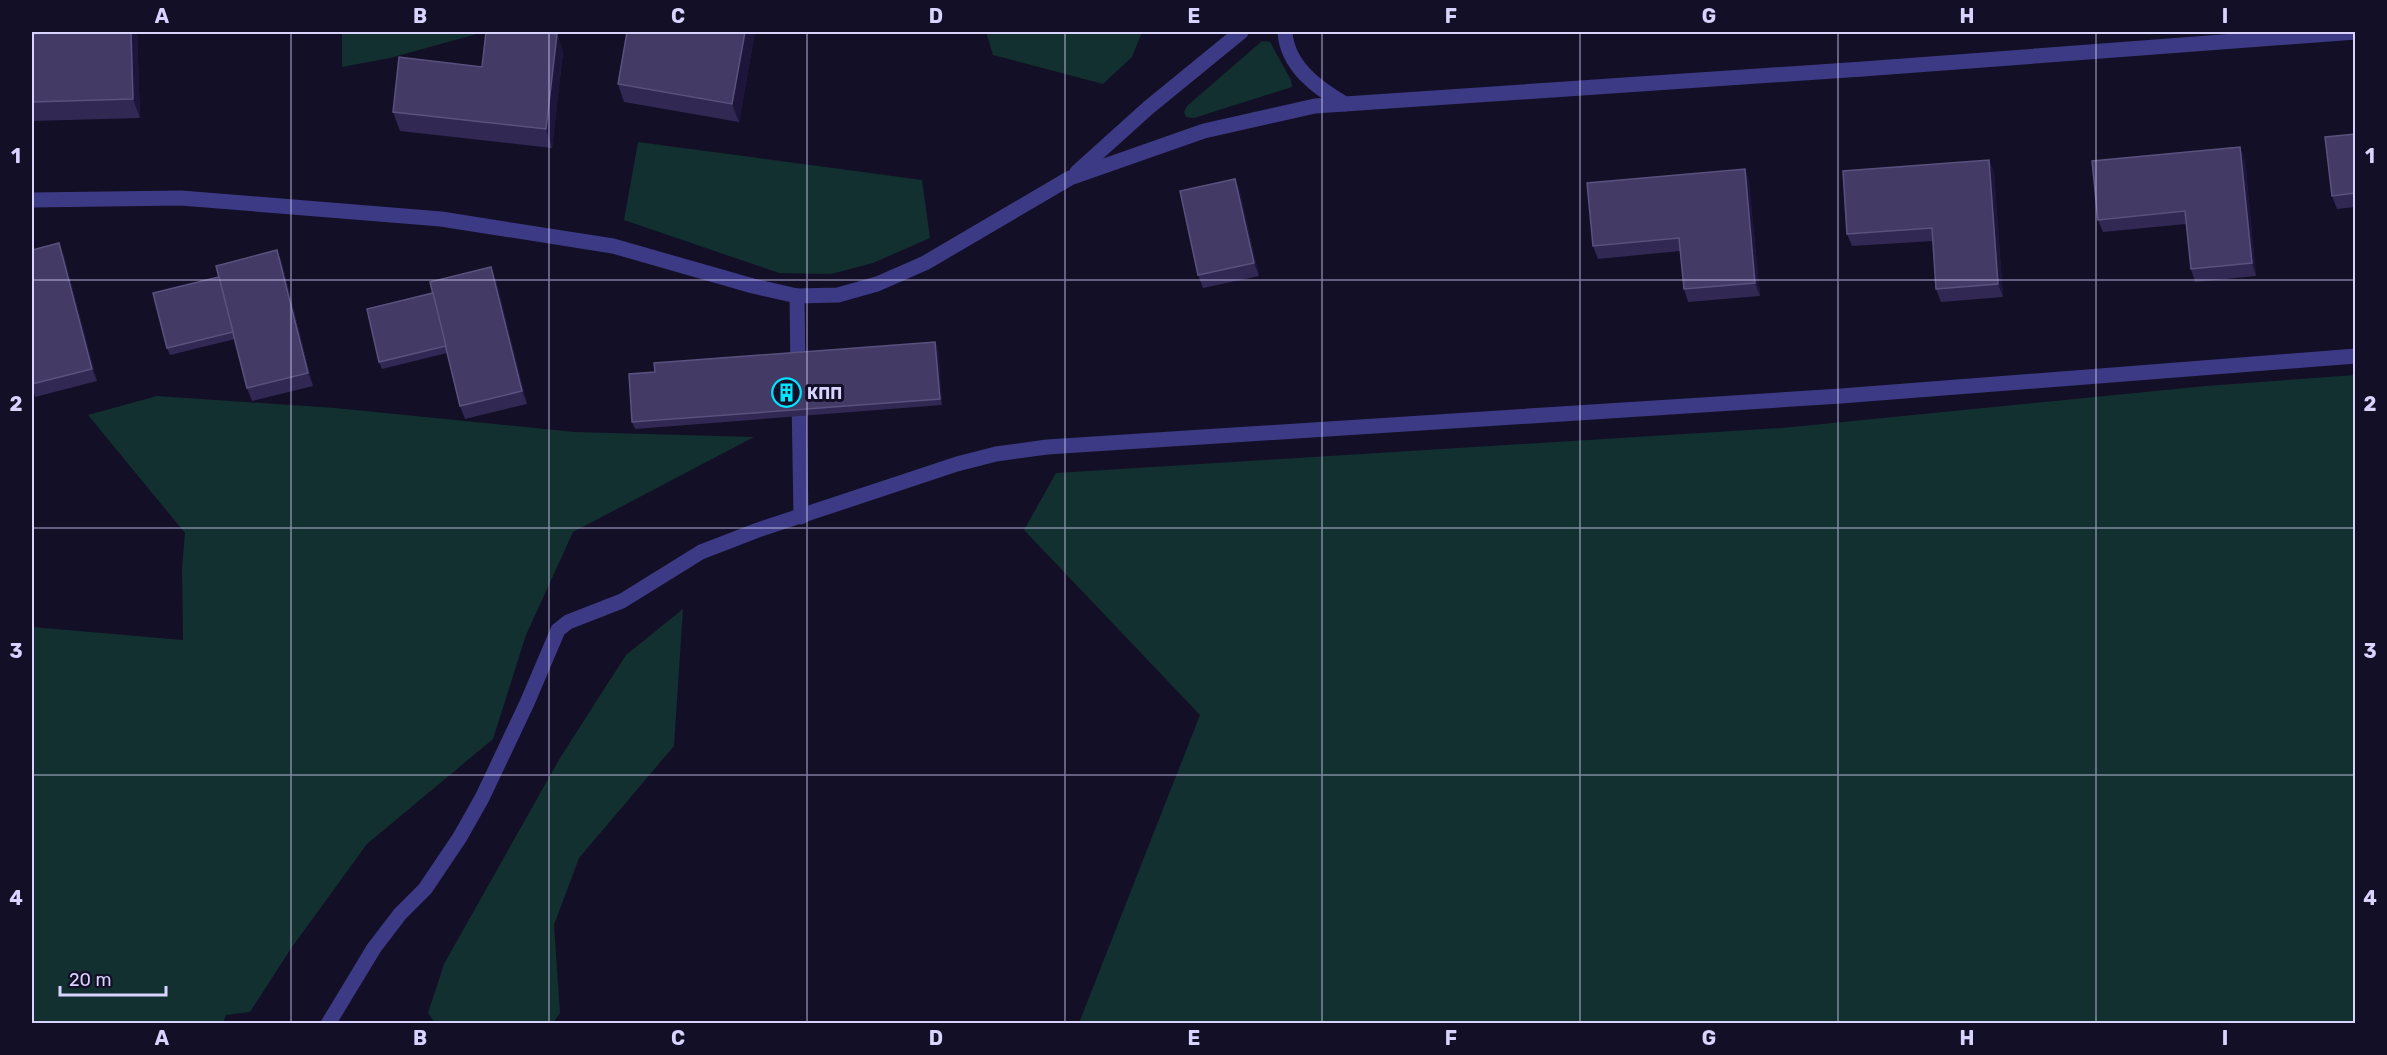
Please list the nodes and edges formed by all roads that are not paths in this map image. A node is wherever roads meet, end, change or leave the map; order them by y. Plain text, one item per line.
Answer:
1 (1241, 32) edge
2 (1285, 32) edge
3 (2355, 32) edge
4 (1345, 104) junction
5 (1070, 178) junction
6 (32, 200) edge
7 (797, 296) junction
8 (2355, 356) edge
9 (801, 517) junction
10 (328, 1023) edge

1 - 5 street
2 - 4 street
3 - 4 street
4 - 5 street
5 - 7 street
6 - 7 street
7 - 9 street
8 - 9 street
9 - 10 street

